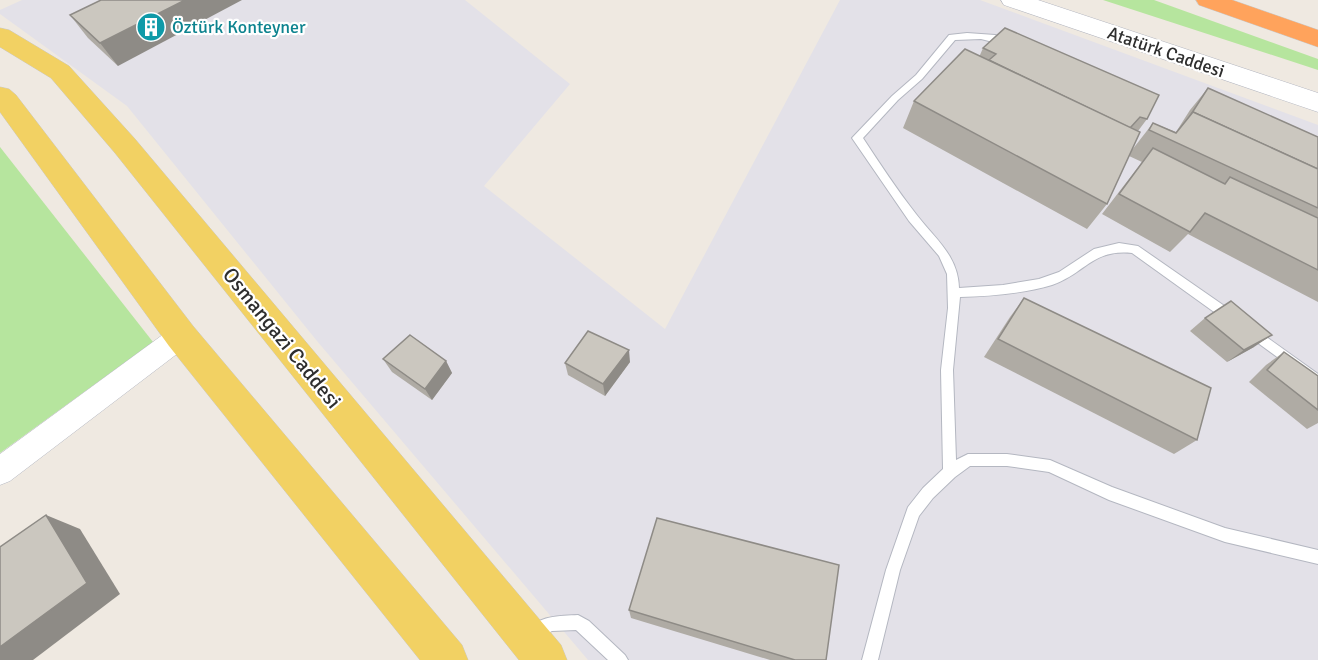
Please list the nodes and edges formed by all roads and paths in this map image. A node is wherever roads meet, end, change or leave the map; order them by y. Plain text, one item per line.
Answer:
1 (1014, 0) edge
2 (1208, 0) edge
3 (0, 36) edge
4 (1318, 39) edge
5 (1021, 48) edge
6 (1318, 81) edge
7 (0, 96) edge
8 (1318, 103) edge
9 (954, 293) junction
10 (181, 336) junction
11 (1318, 381) edge
12 (0, 471) edge
13 (950, 472) junction
14 (1318, 556) edge
15 (537, 650) edge
16 (447, 660) edge
17 (620, 660) edge
18 (870, 660) edge

1 - 6 main road, Atatürk Caddesi
1 - 8 main road, Atatürk Caddesi
2 - 4 highway
3 - 15 main road, Osmangazi Caddesi
5 - 9 lane
7 - 10 main road
9 - 11 lane
9 - 13 lane
10 - 12 street
10 - 16 main road
13 - 14 lane
13 - 18 lane
15 - 17 lane

